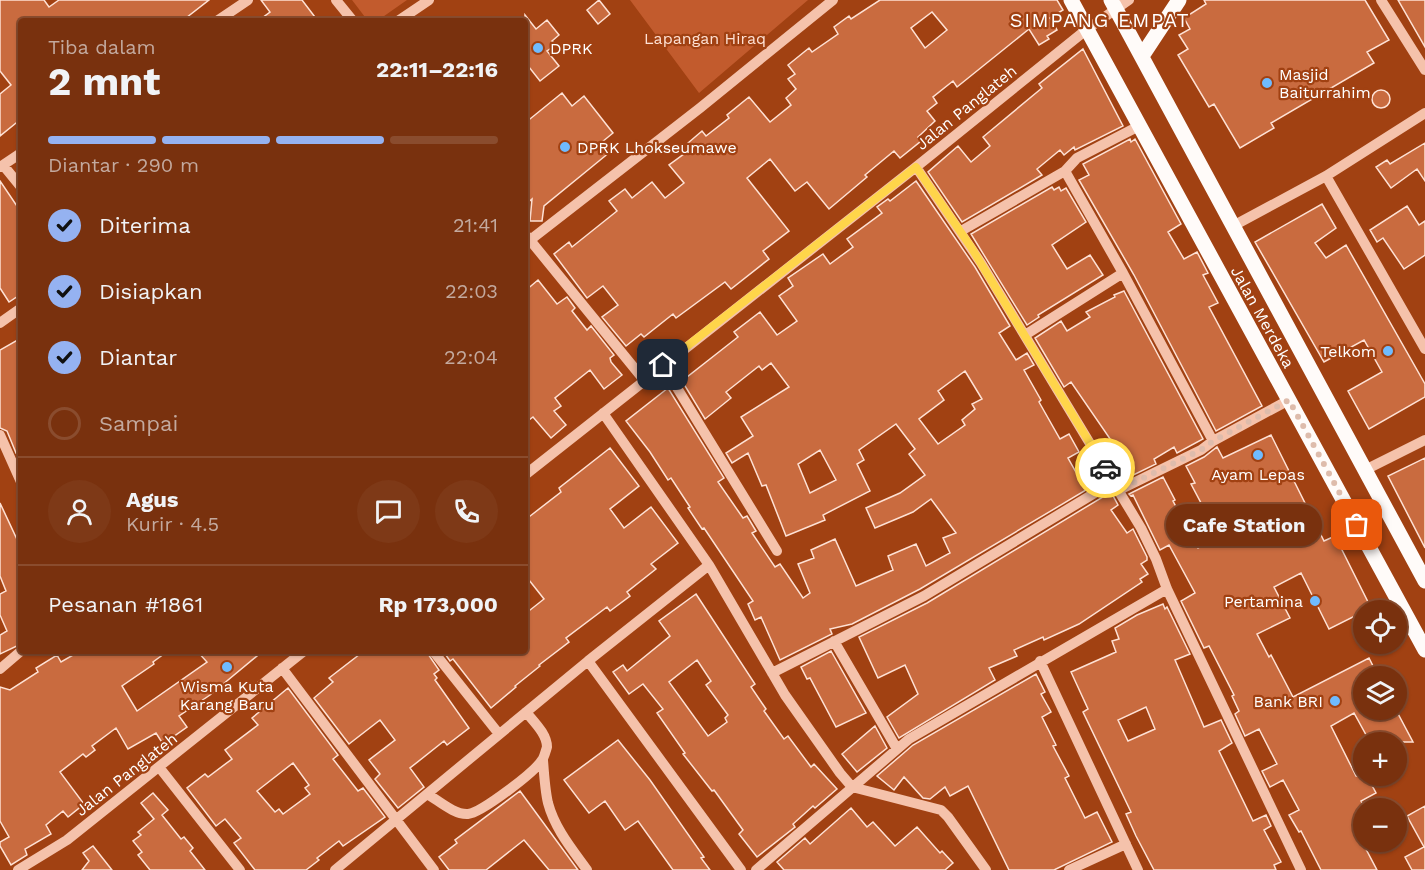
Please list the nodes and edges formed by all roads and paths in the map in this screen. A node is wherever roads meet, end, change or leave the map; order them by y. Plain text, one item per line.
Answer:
1 (248, 0) edge
2 (336, 0) edge
3 (429, 0) edge
4 (833, 0) edge
5 (1071, 0) edge
6 (1179, 0) edge
7 (1381, 0) edge
8 (1118, 3) edge
9 (221, 18) edge
10 (351, 18) edge
11 (402, 18) edge
12 (1086, 30) junction
13 (1142, 56) junction
14 (1425, 70) edge
15 (1425, 112) edge
16 (1139, 126) junction
17 (18, 155) edge
18 (2, 166) edge
19 (916, 167) junction
20 (1065, 171) junction
21 (1326, 176) junction
22 (18, 184) edge
23 (1233, 226) junction
24 (961, 231) junction
25 (528, 238) edge
26 (528, 240) edge
27 (1123, 273) junction
28 (18, 310) edge
29 (0, 323) edge
30 (1025, 335) junction
31 (1425, 349) edge
32 (663, 365) junction
33 (644, 380) junction
34 (1289, 400) junction
35 (603, 413) junction
36 (0, 435) edge
37 (1425, 440) edge
38 (1213, 441) junction
39 (18, 466) edge
40 (1365, 470) junction
41 (528, 473) edge
42 (1116, 486) junction
43 (777, 551) dead end
44 (709, 565) junction
45 (1425, 581) edge
46 (1167, 589) junction
47 (834, 642) junction
48 (1425, 650) edge
49 (18, 654) edge
50 (300, 654) edge
51 (435, 654) edge
52 (588, 661) junction
53 (1040, 662) junction
54 (282, 668) junction
55 (0, 669) edge
56 (772, 673) junction
57 (526, 712) junction
58 (499, 734) junction
59 (897, 749) junction
60 (543, 760) junction
61 (159, 767) junction
62 (852, 788) junction
63 (427, 794) junction
64 (397, 819) junction
65 (1126, 844) junction
66 (43, 856) junction
67 (18, 870) edge
68 (37, 870) edge
69 (240, 870) edge
70 (335, 870) edge
71 (434, 870) edge
72 (587, 870) edge
73 (741, 870) edge
74 (756, 870) edge
75 (986, 870) edge
76 (1068, 870) edge
77 (1138, 870) edge
78 (1301, 870) edge

1 - 9 street
2 - 10 street
3 - 11 street
4 - 25 street
5 - 12 main road, Jalan Merdeka
6 - 13 main road
7 - 14 street
8 - 12 street, Jalan Panglateh
8 - 13 main road, Jalan Merdeka
12 - 16 main road, Jalan Merdeka
12 - 19 street, Jalan Panglateh
13 - 23 main road, Jalan Merdeka
15 - 21 street
16 - 20 street
16 - 34 main road, Jalan Merdeka
17 - 18 street
18 - 22 street
19 - 24 street
19 - 32 street, Jalan Panglateh
20 - 24 street
20 - 27 street
21 - 23 street
21 - 31 street
23 - 40 main road, Jalan Merdeka
24 - 30 street
26 - 33 street
27 - 30 street
27 - 38 street
28 - 29 street
30 - 42 street
32 - 33 street, Jalan Panglateh
32 - 43 street
33 - 35 street, Jalan Panglateh
34 - 38 street
34 - 48 main road, Jalan Merdeka
35 - 41 street, Jalan Panglateh
35 - 44 street
36 - 39 street
37 - 40 street
38 - 42 street
40 - 45 main road, Jalan Merdeka
42 - 46 street
42 - 47 street
44 - 52 street
44 - 56 street
46 - 53 street
46 - 78 street
47 - 56 street
47 - 59 street
49 - 55 street
50 - 54 street, Jalan Panglateh
51 - 58 street
52 - 57 street
52 - 73 street
53 - 59 street
53 - 65 street
54 - 61 street, Jalan Panglateh
54 - 64 street
56 - 62 street
57 - 58 street
57 - 60 street
58 - 63 street
59 - 62 street
60 - 63 street
60 - 72 street
61 - 66 street, Jalan Panglateh
61 - 69 street
62 - 74 street
62 - 75 street
63 - 64 street
64 - 70 street
64 - 71 street
65 - 76 street
65 - 77 street
66 - 67 street, Jalan Panglateh
66 - 68 street

